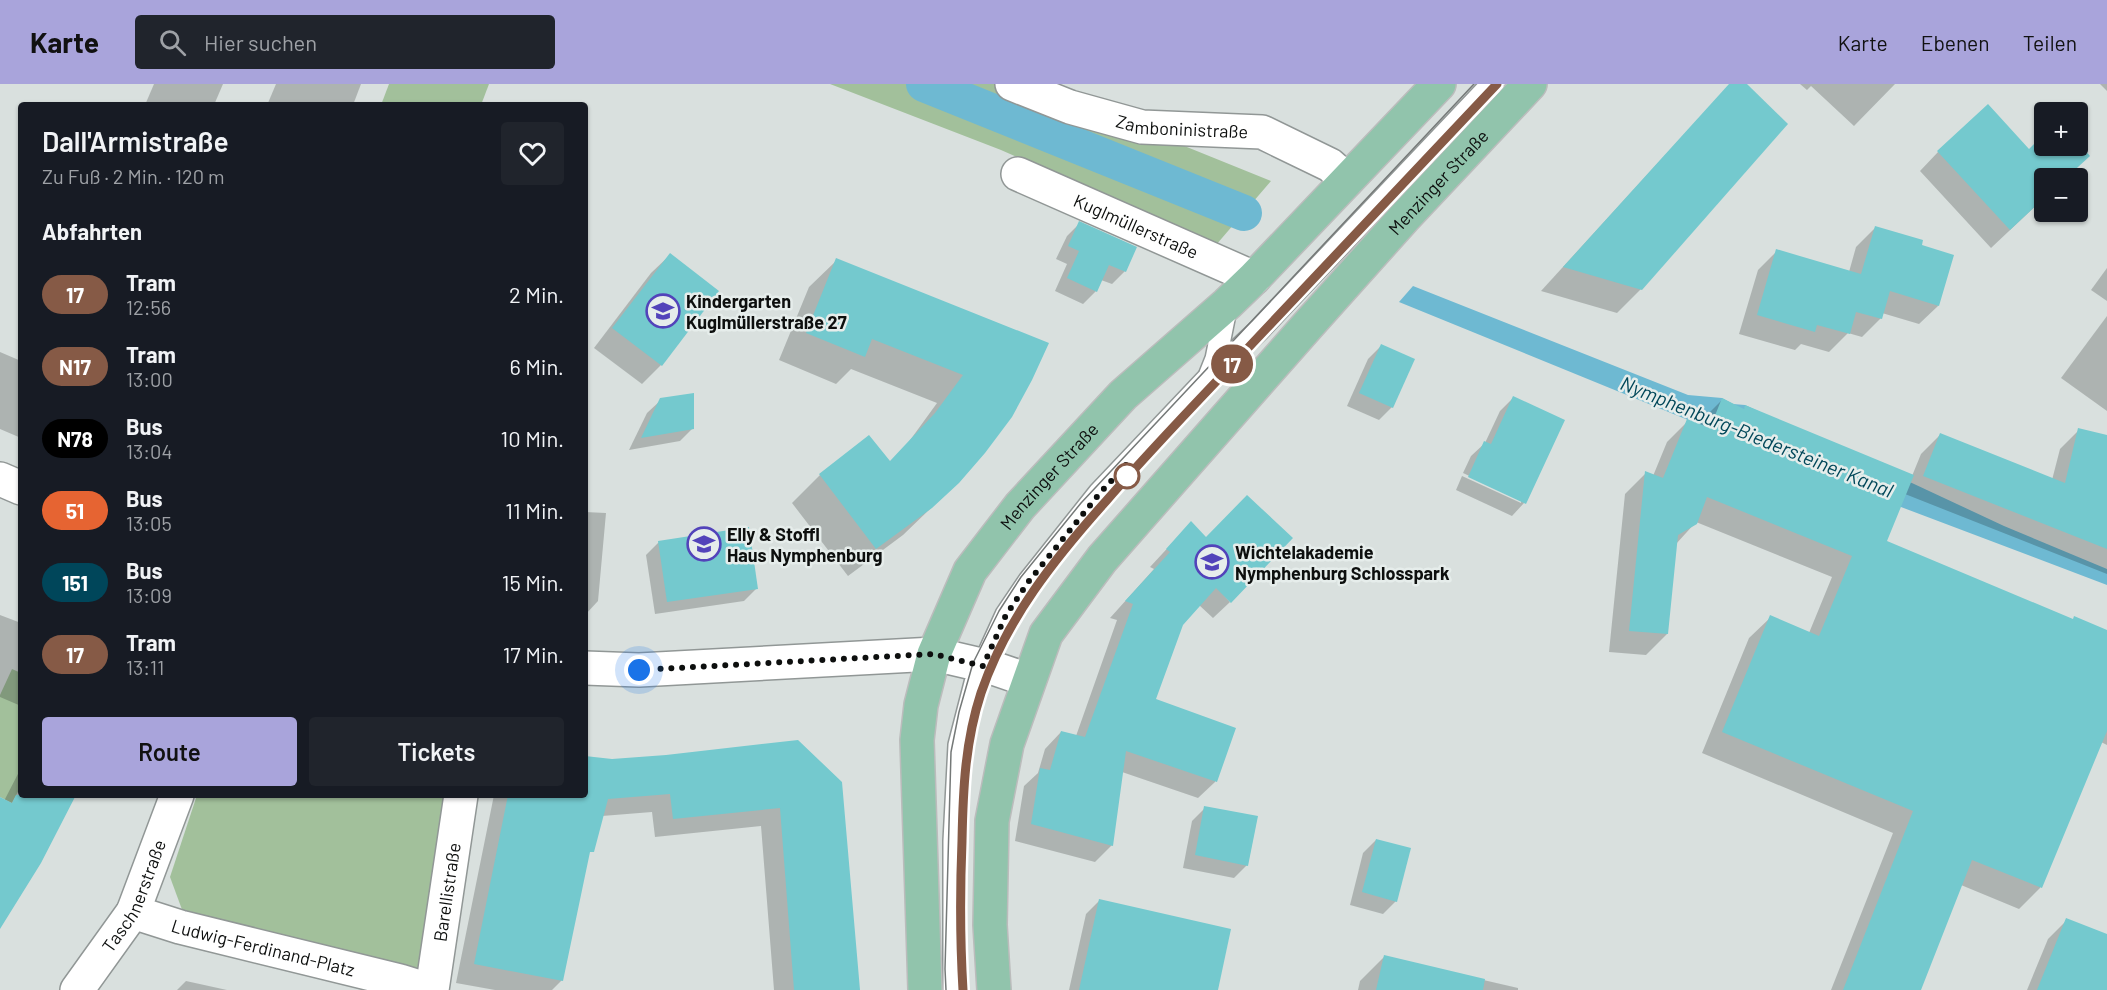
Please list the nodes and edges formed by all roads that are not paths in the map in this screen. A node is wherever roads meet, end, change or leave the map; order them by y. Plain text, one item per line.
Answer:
1 (1012, 84) edge
2 (1438, 84) edge
3 (1492, 84) edge
4 (1530, 84) edge
5 (1018, 174) dead end
6 (1347, 180) junction
7 (1254, 278) junction
8 (1227, 304) junction
9 (1209, 377) junction
10 (0, 479) edge
11 (18, 487) edge
12 (933, 654) junction
13 (983, 666) junction
14 (588, 668) edge
15 (1028, 680) junction
16 (176, 798) edge
17 (461, 798) edge
18 (133, 912) junction
19 (946, 989) edge
20 (77, 990) edge
21 (430, 990) edge
22 (994, 990) edge

1 - 6 street, Zamboninistraße
2 - 6 main road, Menzinger Straße
3 - 9 lane
4 - 15 main road, Menzinger Straße
5 - 7 street, Kuglmüllerstraße
6 - 7 main road, Menzinger Straße
7 - 8 main road, Menzinger Straße
8 - 9 lane
8 - 12 main road, Menzinger Straße
9 - 13 lane
10 - 11 street
12 - 13 street
12 - 14 street
12 - 19 main road, Menzinger Straße
13 - 15 street
13 - 19 lane
15 - 22 main road, Menzinger Straße
16 - 18 street, Taschnerstraße
17 - 21 street, Barellistraße
18 - 20 street, Taschnerstraße
18 - 21 street, Ludwig-Ferdinand-Platz

